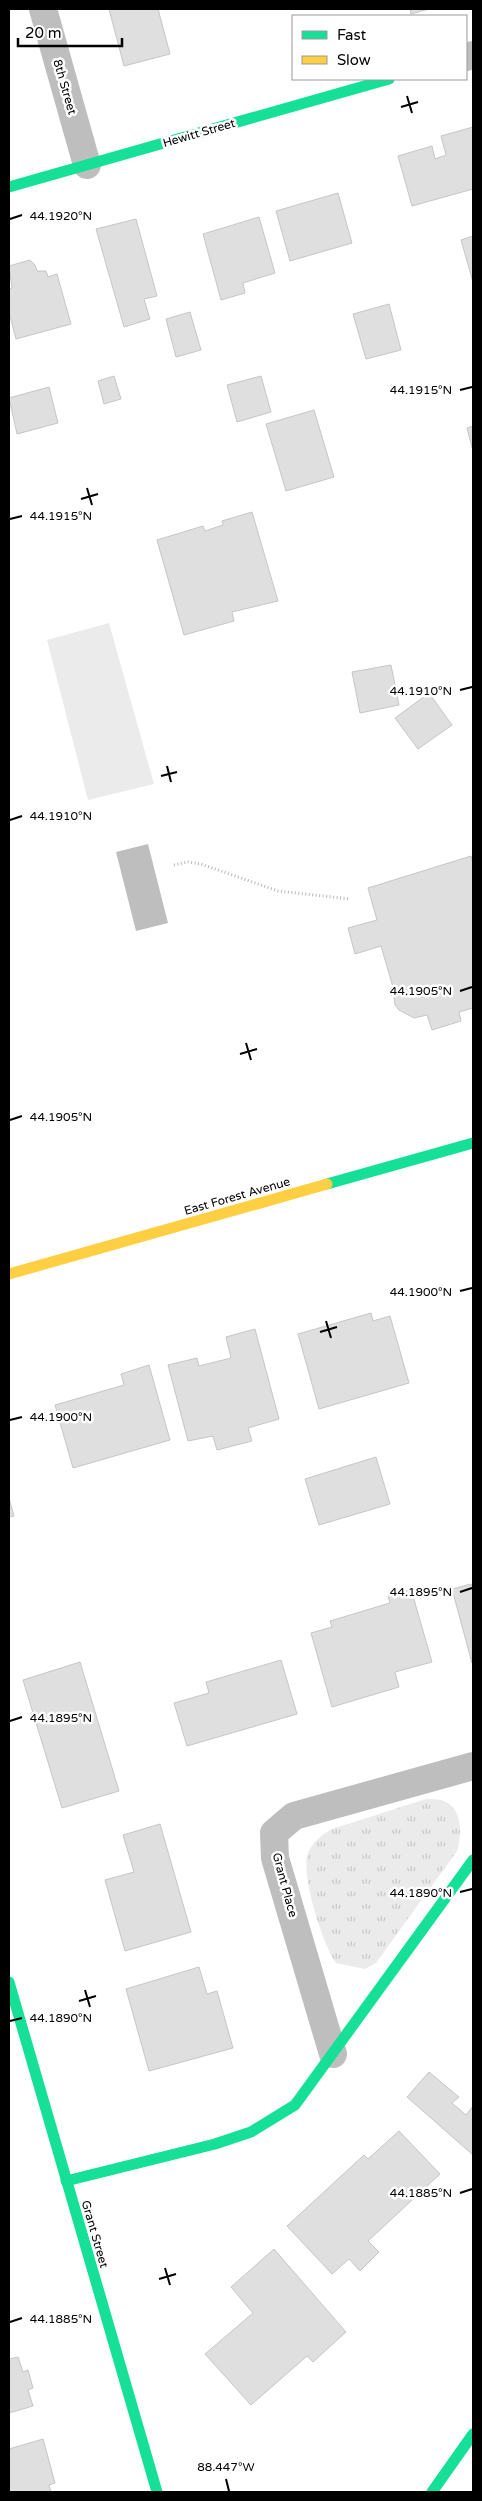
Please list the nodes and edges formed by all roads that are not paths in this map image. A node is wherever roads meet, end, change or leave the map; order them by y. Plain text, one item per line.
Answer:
1 (43, 9) edge
2 (386, 80) edge
3 (86, 166) junction
4 (9, 187) edge
5 (473, 1143) edge
6 (9, 1274) edge
7 (473, 1766) edge
8 (473, 1860) edge
9 (9, 1982) edge
10 (333, 2054) junction
11 (66, 2181) junction
12 (473, 2434) edge
13 (157, 2492) edge
14 (432, 2492) edge

1 - 3 street, 8th Street
2 - 3 street, Hewitt Street
3 - 4 street, Hewitt Street
5 - 6 street, East Forest Avenue
7 - 10 street, Grant Place
8 - 10 street
9 - 11 street, Grant Street
10 - 11 street
11 - 13 street, Grant Street
12 - 14 street

